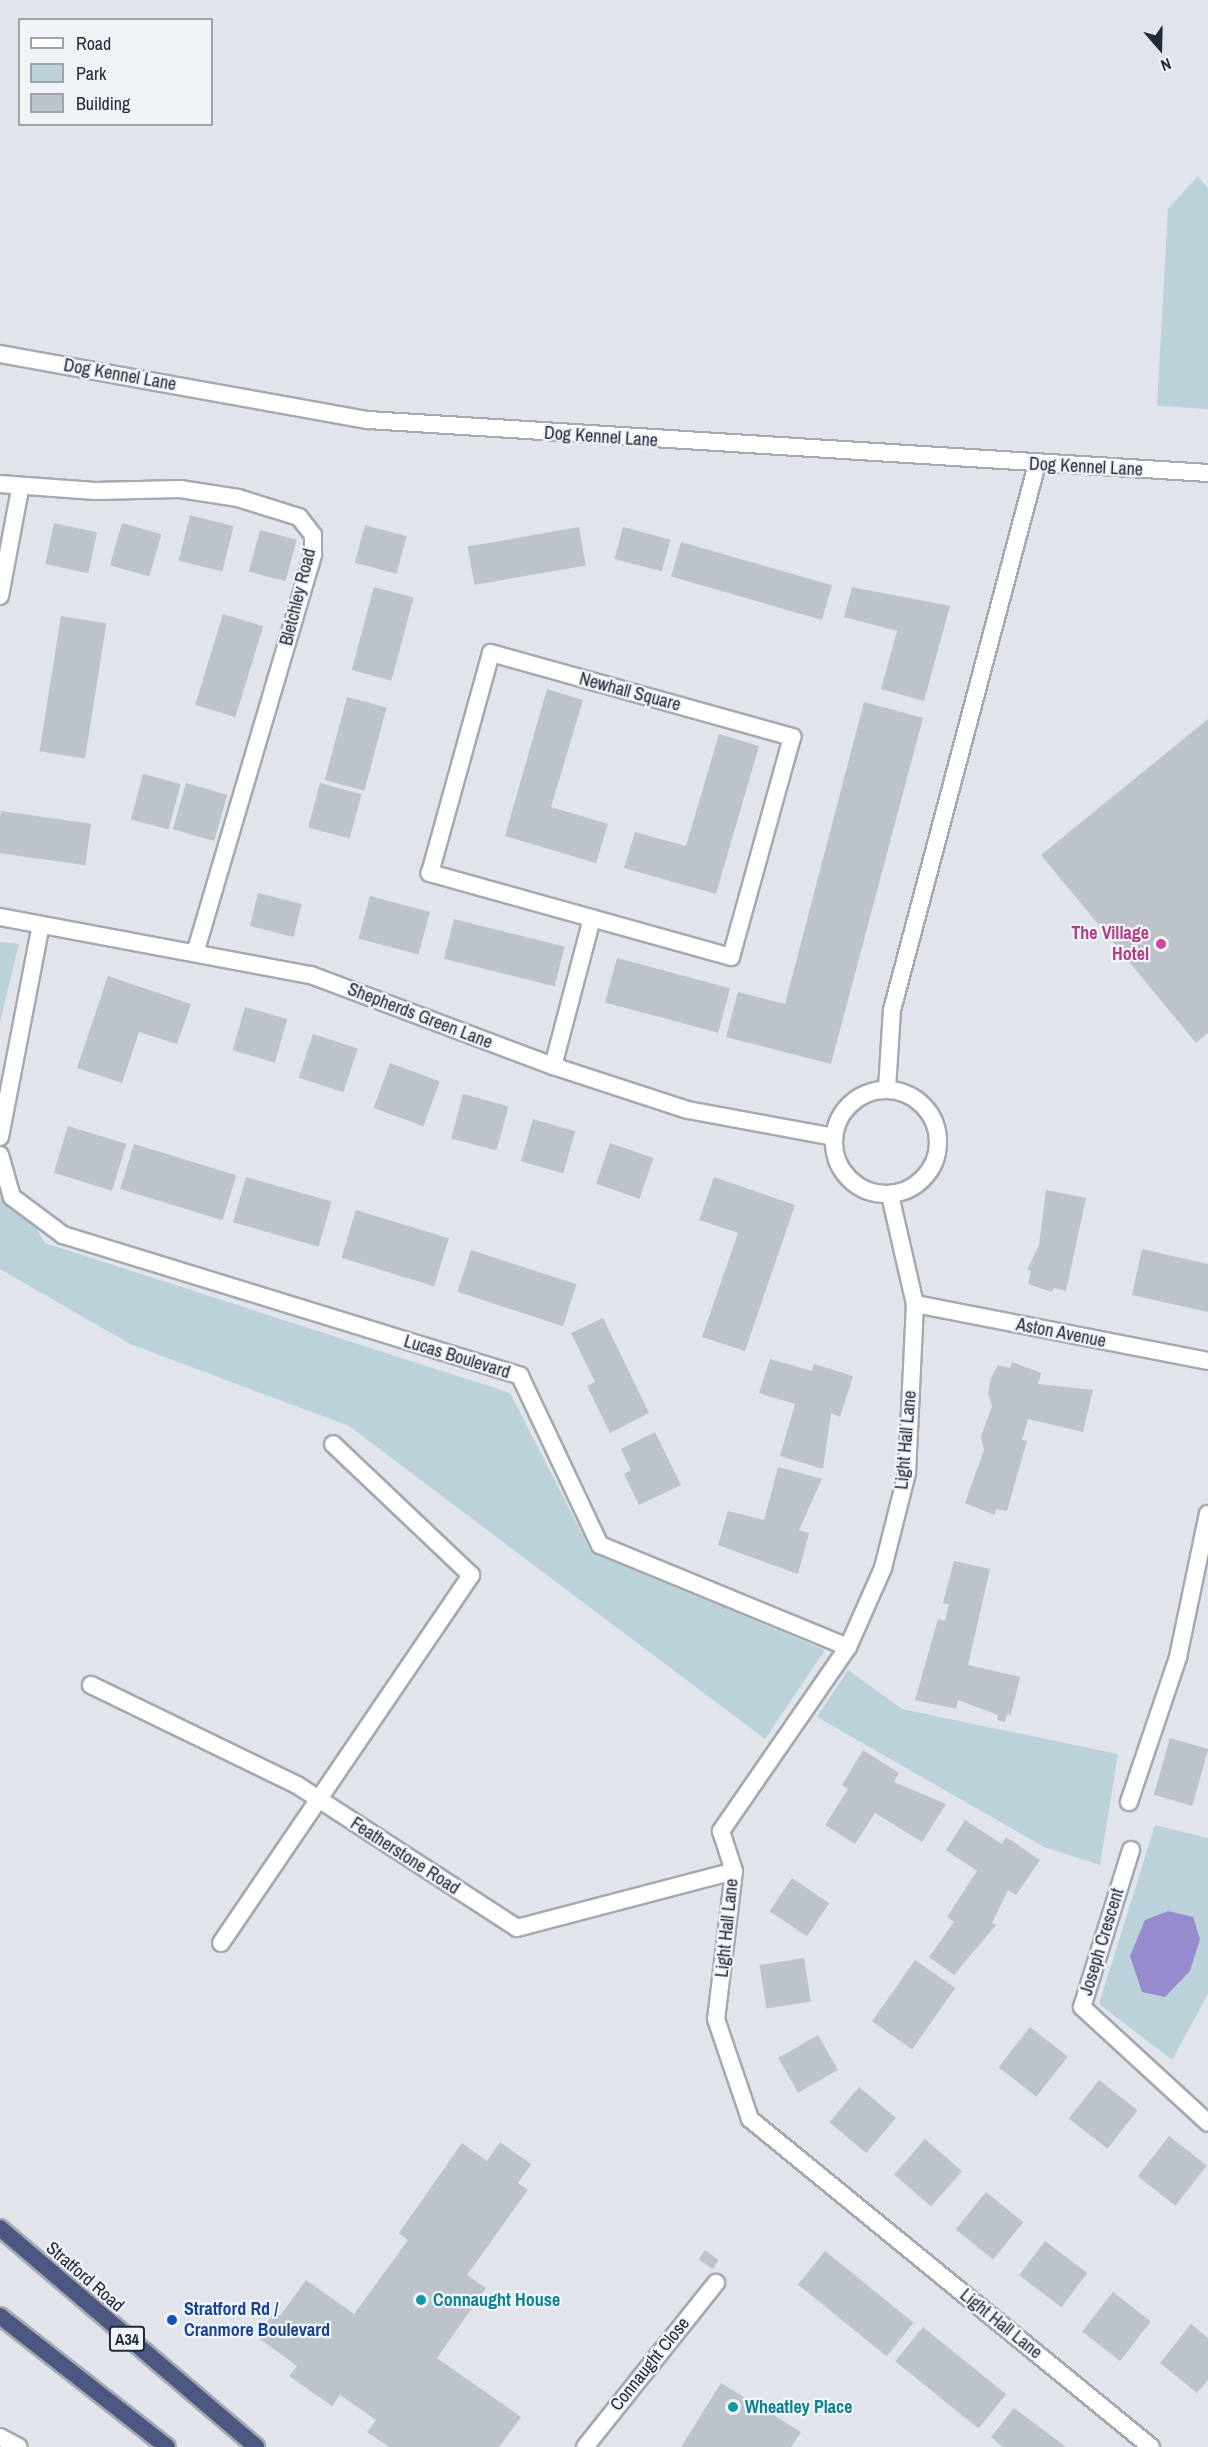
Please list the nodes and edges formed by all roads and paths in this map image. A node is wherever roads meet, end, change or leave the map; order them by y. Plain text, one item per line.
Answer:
1 (0, 354) edge
2 (1037, 464) junction
3 (1208, 473) edge
4 (0, 484) edge
5 (20, 489) junction
6 (0, 596) edge
7 (0, 916) edge
8 (592, 918) junction
9 (41, 925) junction
10 (195, 953) junction
11 (553, 1066) junction
12 (887, 1089) junction
13 (0, 1137) edge
14 (834, 1137) junction
15 (0, 1155) edge
16 (890, 1195) junction
17 (915, 1304) junction
18 (1208, 1361) edge
19 (333, 1444) dead end
20 (1208, 1514) edge
21 (848, 1647) junction
22 (91, 1684) dead end
23 (318, 1799) junction
24 (1129, 1802) dead end
25 (1131, 1850) dead end
26 (734, 1872) junction
27 (221, 1943) dead end
28 (1208, 2123) edge
29 (0, 2228) edge
30 (716, 2283) dead end
31 (0, 2316) edge
32 (0, 2437) edge
33 (19, 2447) edge
34 (167, 2447) edge
35 (256, 2447) edge
36 (585, 2447) edge
37 (1151, 2447) edge

1 - 2 street, Dog Kennel Lane
2 - 3 street, Dog Kennel Lane
2 - 12 street
4 - 5 street, Bletchley Road
5 - 6 street
5 - 10 street, Bletchley Road
7 - 9 street, Shepherds Green Lane
8 - 8 street, Newhall Square
8 - 11 street
9 - 10 street, Shepherds Green Lane
9 - 13 street
10 - 11 street, Shepherds Green Lane
11 - 14 street, Shepherds Green Lane
12 - 14 street
12 - 16 street
14 - 16 street
15 - 21 street, Lucas Boulevard
16 - 17 street, Light Hall Lane
17 - 18 street, Aston Avenue
17 - 21 street, Light Hall Lane
19 - 23 street
20 - 24 street
21 - 26 street, Light Hall Lane
22 - 23 street, Featherstone Road
23 - 26 street, Featherstone Road
23 - 27 street
25 - 28 street, Joseph Crescent
26 - 37 street, Light Hall Lane
29 - 35 highway, Stratford Road / A34
30 - 36 street, Connaught Close
31 - 34 highway
32 - 33 street

